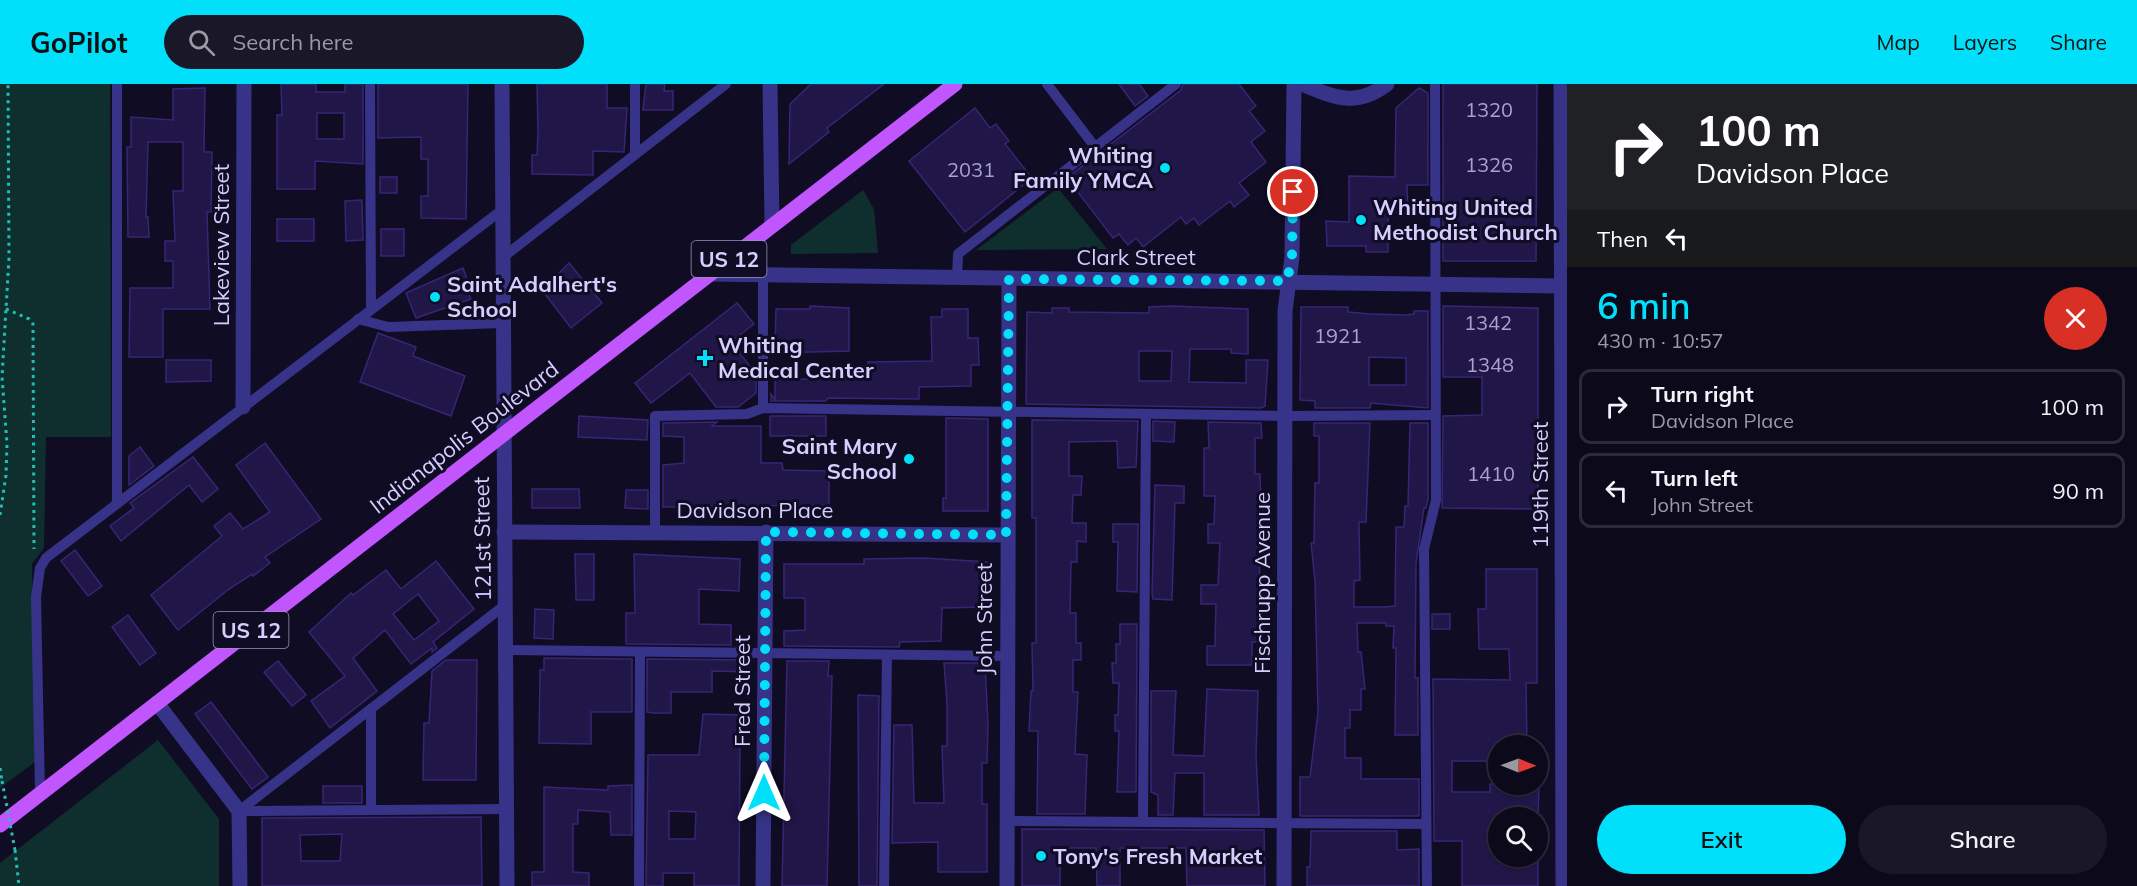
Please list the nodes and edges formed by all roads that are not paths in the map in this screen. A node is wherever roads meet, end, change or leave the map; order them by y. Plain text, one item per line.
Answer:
1 (117, 84) edge
2 (244, 84) edge
3 (370, 84) edge
4 (502, 84) edge
5 (636, 84) edge
6 (726, 84) edge
7 (770, 84) edge
8 (955, 84) edge
9 (1047, 84) edge
10 (1176, 84) edge
11 (1293, 84) edge
12 (1302, 84) edge
13 (1387, 84) edge
14 (1435, 84) edge
15 (1561, 84) edge
16 (1564, 144) edge
17 (1095, 147) junction
18 (635, 154) junction
19 (502, 210) junction
20 (772, 225) junction
21 (502, 258) junction
22 (709, 274) junction
23 (763, 274) junction
24 (957, 278) junction
25 (1009, 279) junction
26 (1287, 281) junction
27 (1434, 284) junction
28 (1562, 286) junction
29 (371, 309) junction
30 (358, 319) junction
31 (502, 323) junction
32 (1565, 395) edge
33 (243, 407) junction
34 (763, 408) junction
35 (1007, 412) junction
36 (1146, 414) junction
37 (1435, 415) junction
38 (1285, 416) junction
39 (503, 435) junction
40 (117, 504) junction
41 (504, 532) junction
42 (655, 532) junction
43 (766, 532) junction
44 (1006, 535) junction
45 (505, 605) junction
46 (505, 650) junction
47 (640, 652) junction
48 (1565, 652) edge
49 (765, 653) junction
50 (887, 655) junction
51 (1006, 656) junction
52 (157, 703) junction
53 (371, 709) junction
54 (40, 793) junction
55 (506, 809) junction
56 (371, 810) junction
57 (239, 811) junction
58 (1006, 821) junction
59 (1143, 822) junction
60 (1284, 824) junction
61 (1426, 824) junction
62 (0, 825) edge
63 (240, 886) edge
64 (507, 886) edge
65 (639, 886) edge
66 (763, 886) edge
67 (884, 886) edge
68 (1006, 886) edge
69 (1284, 886) edge
70 (1426, 886) edge
71 (1563, 886) edge

1 - 40 lane
2 - 33 street, Lakeview Street
3 - 29 lane
4 - 19 street, 121st Street
5 - 18 lane
6 - 18 lane
7 - 20 street
8 - 20 main road, Indianapolis Boulevard / US 12
9 - 17 lane
10 - 17 lane
11 - 26 street, Fischrupp Avenue
12 - 13 street
14 - 27 lane
15 - 16 street, 119th Street
16 - 28 street, 119th Street
17 - 24 lane
18 - 21 lane
19 - 21 street, 121st Street
19 - 29 lane
20 - 22 main road, Indianapolis Boulevard / US 12
21 - 31 street, 121st Street
22 - 23 street, Clark Street
22 - 39 main road, Indianapolis Boulevard / US 12
23 - 24 street, Clark Street
23 - 34 lane
24 - 25 street, Clark Street
25 - 26 street, Clark Street
25 - 35 street, John Street
26 - 27 street, Clark Street
26 - 38 street, Fischrupp Avenue
27 - 28 street, Clark Street
27 - 37 lane
28 - 32 street, 119th Street
29 - 30 lane
30 - 31 lane
30 - 33 lane
31 - 39 street, 121st Street
32 - 48 street, 119th Street
33 - 40 lane
34 - 35 lane
34 - 42 lane
35 - 36 lane
35 - 44 street, John Street
36 - 38 lane
36 - 59 lane
37 - 38 lane
37 - 61 lane
38 - 60 street, Fischrupp Avenue
39 - 41 street, 121st Street
39 - 52 main road, Indianapolis Boulevard / US 12
40 - 54 lane
41 - 42 street, Davidson Place
41 - 45 street, 121st Street
42 - 43 street, Davidson Place
43 - 44 street, Davidson Place
43 - 49 street, Fred Street
44 - 51 street, John Street
45 - 46 street, 121st Street
45 - 53 lane
46 - 47 lane
46 - 55 street, 121st Street
47 - 49 lane
47 - 65 lane
48 - 71 street, 119th Street
49 - 50 lane
49 - 66 street, Fred Street
50 - 51 lane
50 - 67 lane
51 - 58 street, John Street
52 - 54 main road, Indianapolis Boulevard / US 12
52 - 57 street
53 - 56 lane
53 - 57 lane
54 - 62 main road, Indianapolis Boulevard / US 12
55 - 56 lane
55 - 64 street, 121st Street
56 - 57 lane
57 - 63 street
58 - 59 lane
58 - 68 street, John Street
59 - 60 lane
60 - 61 lane
60 - 69 street, Fischrupp Avenue
61 - 70 lane

